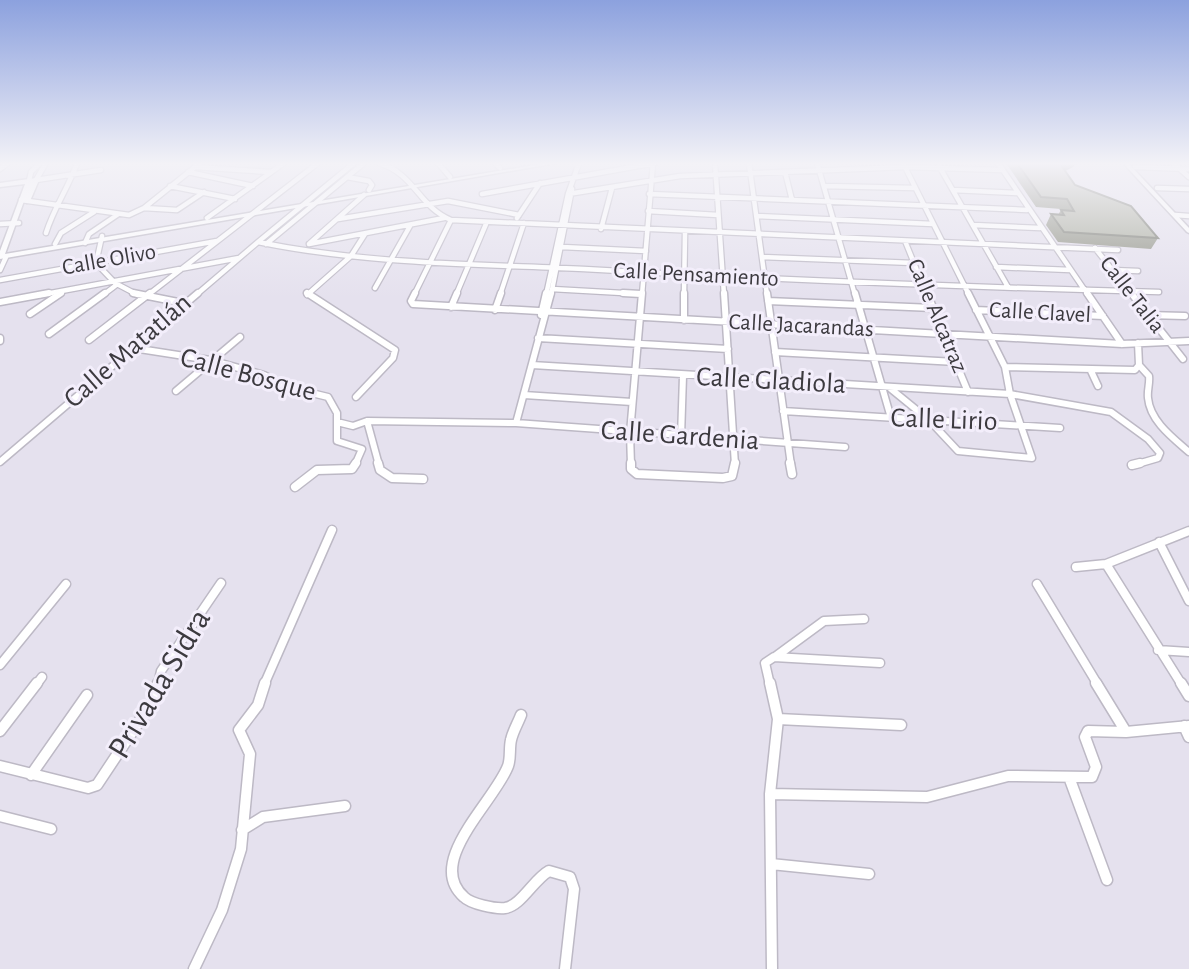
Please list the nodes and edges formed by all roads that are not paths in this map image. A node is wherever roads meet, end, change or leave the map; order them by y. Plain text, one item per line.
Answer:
1 (21, 208) edge
2 (54, 208) edge
3 (76, 208) edge
4 (144, 208) edge
5 (148, 208) edge
6 (180, 208) edge
7 (221, 208) edge
8 (266, 208) edge
9 (281, 208) edge
10 (304, 208) edge
11 (305, 208) edge
12 (350, 208) edge
13 (399, 208) edge
14 (428, 208) edge
15 (485, 208) edge
16 (523, 208) edge
17 (568, 208) edge
18 (606, 208) edge
19 (718, 208) edge
20 (756, 208) edge
21 (831, 208) edge
22 (926, 208) edge
23 (964, 208) edge
24 (989, 208) edge
25 (260, 209) junction
26 (1027, 210) joint
27 (95, 211) junction
28 (648, 211) joint
29 (253, 214) junction
30 (117, 215) junction
31 (519, 215) junction
32 (718, 215) junction
33 (1182, 215) edge
34 (757, 216) junction
35 (207, 218) junction
36 (338, 219) junction
37 (442, 219) junction
38 (834, 220) junction
39 (451, 221) junction
40 (16, 223) junction
41 (514, 223) junction
42 (0, 224) edge
43 (486, 224) junction
44 (933, 224) junction
45 (1189, 224) edge
46 (524, 225) junction
47 (973, 225) junction
48 (410, 226) junction
49 (564, 226) junction
50 (601, 228) junction
51 (1040, 228) junction
52 (647, 230) junction
53 (1189, 231) edge
54 (46, 233) dead end
55 (685, 233) junction
56 (720, 233) junction
57 (365, 234) junction
58 (760, 235) junction
59 (102, 238) junction
60 (839, 239) junction
61 (85, 241) junction
62 (218, 241) junction
63 (258, 242) junction
64 (905, 242) junction
65 (266, 243) junction
66 (55, 244) junction
67 (310, 244) junction
68 (943, 244) junction
69 (984, 245) junction
70 (562, 247) junction
71 (1054, 248) junction
72 (302, 251) junction
73 (646, 251) junction
74 (3, 255) edge
75 (351, 256) junction
76 (762, 257) junction
77 (240, 258) junction
78 (391, 259) junction
79 (845, 260) junction
80 (429, 261) junction
81 (96, 263) junction
82 (469, 263) junction
83 (914, 263) junction
84 (510, 265) junction
85 (996, 267) junction
86 (183, 268) junction
87 (555, 268) junction
88 (0, 270) edge
89 (1070, 270) junction
90 (1112, 270) junction
91 (1138, 271) dead end
92 (643, 272) junction
93 (684, 274) junction
94 (722, 276) junction
95 (765, 279) junction
96 (0, 280) edge
97 (113, 284) junction
98 (852, 284) junction
99 (923, 285) junction
100 (964, 286) junction
101 (1008, 287) junction
102 (375, 288) dead end
103 (552, 289) junction
104 (65, 290) junction
105 (1083, 290) junction
106 (1128, 291) junction
107 (1159, 292) dead end
108 (641, 294) junction
109 (146, 296) junction
110 (768, 301) junction
111 (0, 302) edge
112 (183, 303) junction
113 (858, 305) junction
114 (451, 307) junction
115 (933, 308) junction
116 (495, 310) junction
117 (976, 310) junction
118 (30, 314) dead end
119 (543, 314) junction
120 (1147, 315) junction
121 (1103, 316) junction
122 (1185, 316) dead end
123 (639, 317) junction
124 (684, 320) junction
125 (725, 322) junction
126 (771, 325) junction
127 (866, 330) junction
128 (49, 334) dead end
129 (944, 334) junction
130 (240, 337) dead end
131 (990, 337) junction
132 (538, 338) junction
133 (89, 340) dead end
134 (1189, 341) edge
135 (1168, 342) junction
136 (637, 344) junction
137 (1122, 344) junction
138 (1138, 344) junction
139 (133, 348) junction
140 (728, 349) junction
141 (775, 352) junction
142 (873, 357) junction
143 (1183, 359) dead end
144 (210, 360) junction
145 (956, 362) junction
146 (532, 365) junction
147 (1139, 365) junction
148 (1005, 367) junction
149 (1091, 371) junction
150 (635, 373) junction
151 (683, 376) junction
152 (730, 379) junction
153 (779, 381) junction
154 (1098, 386) dead end
155 (882, 388) junction
156 (891, 388) junction
157 (176, 391) dead end
158 (968, 392) junction
159 (1010, 394) junction
160 (524, 395) junction
161 (356, 397) dead end
162 (632, 402) junction
163 (783, 411) junction
164 (891, 418) junction
165 (929, 420) junction
166 (367, 421) junction
167 (337, 422) junction
168 (516, 423) junction
169 (1020, 423) junction
170 (1060, 428) dead end
171 (630, 433) junction
172 (681, 437) junction
173 (1189, 439) edge
174 (734, 441) junction
175 (1178, 442) junction
176 (788, 444) junction
177 (845, 447) dead end
178 (1189, 452) edge
179 (0, 462) edge
180 (1132, 464) dead end
181 (792, 474) dead end
182 (423, 479) dead end
183 (295, 487) dead end
184 (331, 530) dead end
185 (1189, 531) edge
186 (1159, 542) junction
187 (1106, 564) junction
188 (1076, 567) dead end
189 (221, 583) dead end
190 (66, 584) dead end
191 (1037, 584) dead end
192 (1189, 601) edge
193 (864, 619) dead end
194 (1158, 650) junction
195 (1189, 652) edge
196 (771, 658) junction
197 (880, 663) dead end
198 (0, 665) edge
199 (41, 677) dead end
200 (87, 695) dead end
201 (1189, 696) edge
202 (521, 715) dead end
203 (778, 719) junction
204 (901, 725) dead end
205 (1186, 726) edge
206 (0, 731) edge
207 (1126, 732) junction
208 (1189, 737) edge
209 (0, 766) edge
210 (31, 775) junction
211 (1069, 777) junction
212 (770, 794) junction
213 (345, 806) dead end
214 (0, 816) edge
215 (51, 829) dead end
216 (242, 830) junction
217 (771, 864) junction
218 (869, 874) dead end
219 (1107, 880) dead end
220 (194, 969) edge
221 (565, 969) edge
222 (772, 969) edge

1 - 40 street
2 - 54 street
3 - 27 street
4 - 30 street
5 - 6 street
7 - 35 street
8 - 25 street
9 - 29 street
10 - 63 street, Calle Matatlán
11 - 65 street, Calle Matatlán
12 - 36 street
13 - 36 street
14 - 37 street
15 - 31 street
16 - 31 street
17 - 49 street
18 - 50 street
19 - 32 street
20 - 34 street
21 - 38 street
22 - 44 street
23 - 47 street
24 - 26 street
25 - 29 street
25 - 35 street
26 - 51 street
27 - 30 street
27 - 66 street
28 - 32 street
28 - 52 street
29 - 59 street
29 - 62 street
30 - 61 street
31 - 41 street
32 - 56 street
33 - 45 street
33 - 53 street
34 - 38 street
34 - 58 street
35 - 59 street
36 - 67 street
37 - 39 street
37 - 48 street
38 - 44 street
38 - 60 street
39 - 41 street
39 - 43 street
39 - 80 street
40 - 42 street
40 - 74 street
41 - 46 street
43 - 46 street
43 - 82 street
44 - 68 street
46 - 49 street
46 - 84 street
47 - 51 street
47 - 69 street
48 - 57 street
48 - 78 street
49 - 50 street
49 - 70 street
49 - 87 street
50 - 52 street
51 - 71 street
52 - 55 street
52 - 56 street
52 - 73 street
55 - 56 street
55 - 93 street
56 - 58 street
56 - 94 street
57 - 67 street
57 - 75 street
58 - 60 street
58 - 76 street
59 - 61 street
59 - 81 street
60 - 64 street
60 - 79 street
61 - 66 street
61 - 74 street
62 - 81 street, Calle Olivo
62 - 86 street
63 - 65 street
63 - 77 street, Calle Matatlán
64 - 68 street
64 - 83 street, Calle Alcatraz
65 - 72 street, Calle Pensamiento
66 - 74 street
67 - 72 street
68 - 69 street
68 - 100 street
69 - 71 street
69 - 85 street
70 - 73 street
70 - 87 street
71 - 89 street
71 - 90 street, Calle Talia
72 - 75 street, Calle Pensamiento
73 - 92 street
74 - 88 street
75 - 78 street, Calle Pensamiento
75 - 161 street
76 - 79 street
76 - 95 street
77 - 86 street
77 - 112 street, Calle Matatlán
78 - 80 street, Calle Pensamiento
78 - 102 street
79 - 83 street
79 - 98 street
80 - 82 street, Calle Pensamiento
80 - 114 street, Calle Jacarandas
81 - 96 street, Calle Olivo
81 - 97 street
82 - 84 street, Calle Pensamiento
82 - 114 street
83 - 99 street, Calle Alcatraz
84 - 87 street, Calle Pensamiento
84 - 116 street
85 - 89 street
85 - 101 street
86 - 97 street
86 - 109 street
87 - 92 street, Calle Pensamiento
87 - 103 street
87 - 119 street
89 - 105 street
90 - 91 street
90 - 106 street, Calle Talia
92 - 93 street, Calle Pensamiento
92 - 108 street
93 - 94 street, Calle Pensamiento
93 - 124 street
94 - 95 street, Calle Pensamiento
94 - 125 street
95 - 98 street, Calle Pensamiento
95 - 110 street
97 - 104 street
97 - 109 street
97 - 128 street
98 - 99 street, Calle Pensamiento
98 - 113 street
99 - 100 street, Calle Pensamiento
99 - 115 street, Calle Alcatraz
100 - 101 street, Calle Pensamiento
100 - 117 street
101 - 105 street, Calle Pensamiento
103 - 108 street
103 - 119 street
104 - 111 street
104 - 118 street
105 - 106 street, Calle Pensamiento
105 - 121 street
106 - 107 street, Calle Pensamiento
106 - 120 street, Calle Talia
108 - 123 street
109 - 112 street
109 - 133 street
110 - 113 street
110 - 126 street
112 - 139 street, Calle Matatlán
113 - 115 street
113 - 127 street
114 - 116 street, Calle Jacarandas
115 - 129 street, Calle Alcatraz
116 - 119 street, Calle Jacarandas
117 - 121 street, Calle Clavel
117 - 131 street
119 - 123 street, Calle Jacarandas
119 - 132 street
120 - 122 street
120 - 135 street, Calle Talia
121 - 137 street
123 - 124 street, Calle Jacarandas
123 - 136 street
124 - 125 street, Calle Jacarandas
125 - 126 street, Calle Jacarandas
125 - 140 street
126 - 127 street, Calle Jacarandas
126 - 141 street
127 - 129 street, Calle Jacarandas
127 - 142 street
129 - 131 street, Calle Jacarandas
129 - 145 street, Calle Alcatraz
130 - 144 street
131 - 137 street, Calle Jacarandas
131 - 148 street
132 - 136 street
132 - 146 street
134 - 135 street, Calle Jacarandas
135 - 138 street, Calle Jacarandas
135 - 143 street, Calle Talia
136 - 140 street
136 - 150 street
137 - 138 street, Calle Jacarandas
138 - 147 street
139 - 144 street, Calle Bosque
139 - 179 street, Calle Matatlán
140 - 152 street
141 - 142 street
141 - 153 street
142 - 145 street
142 - 155 street
144 - 157 street
144 - 167 street, Calle Bosque
145 - 158 street, Calle Alcatraz
146 - 150 street, Calle Gladiola
146 - 160 street
147 - 149 street
147 - 175 street
148 - 149 street
148 - 159 street
149 - 154 street
150 - 151 street, Calle Gladiola
150 - 162 street
151 - 152 street, Calle Gladiola
151 - 172 street
152 - 153 street, Calle Gladiola
152 - 174 street
153 - 155 street, Calle Gladiola
153 - 163 street
155 - 156 street, Calle Gladiola
155 - 164 street
156 - 158 street, Calle Gladiola
156 - 165 street
158 - 159 street, Calle Gladiola
159 - 169 street
159 - 180 street, Calle Gladiola
160 - 162 street
160 - 168 street
162 - 171 street
163 - 164 street, Calle Lirio
163 - 176 street
164 - 165 street, Calle Lirio
165 - 169 street, Calle Lirio
165 - 169 street
166 - 167 street, Calle Gardenia
166 - 168 street, Calle Gardenia
166 - 182 street
167 - 183 street, Calle Bosque
168 - 171 street, Calle Gardenia
169 - 170 street, Calle Lirio
171 - 172 street, Calle Gardenia
171 - 174 street
172 - 174 street, Calle Gardenia
173 - 175 street
174 - 176 street, Calle Gardenia
175 - 178 street
176 - 177 street, Calle Gardenia
176 - 181 street
184 - 216 street
185 - 186 street
186 - 187 street
186 - 192 street
187 - 188 street
187 - 194 street
189 - 210 street, Privada Sidra
190 - 198 street
191 - 207 street
193 - 196 street
194 - 195 street
194 - 201 street
196 - 197 street
196 - 203 street
199 - 206 street
200 - 210 street
202 - 221 street
203 - 204 street
203 - 212 street
205 - 207 street
205 - 208 street
207 - 211 street
209 - 210 street
211 - 212 street
211 - 219 street
212 - 217 street
213 - 216 street
214 - 215 street
216 - 220 street
217 - 218 street
217 - 222 street

